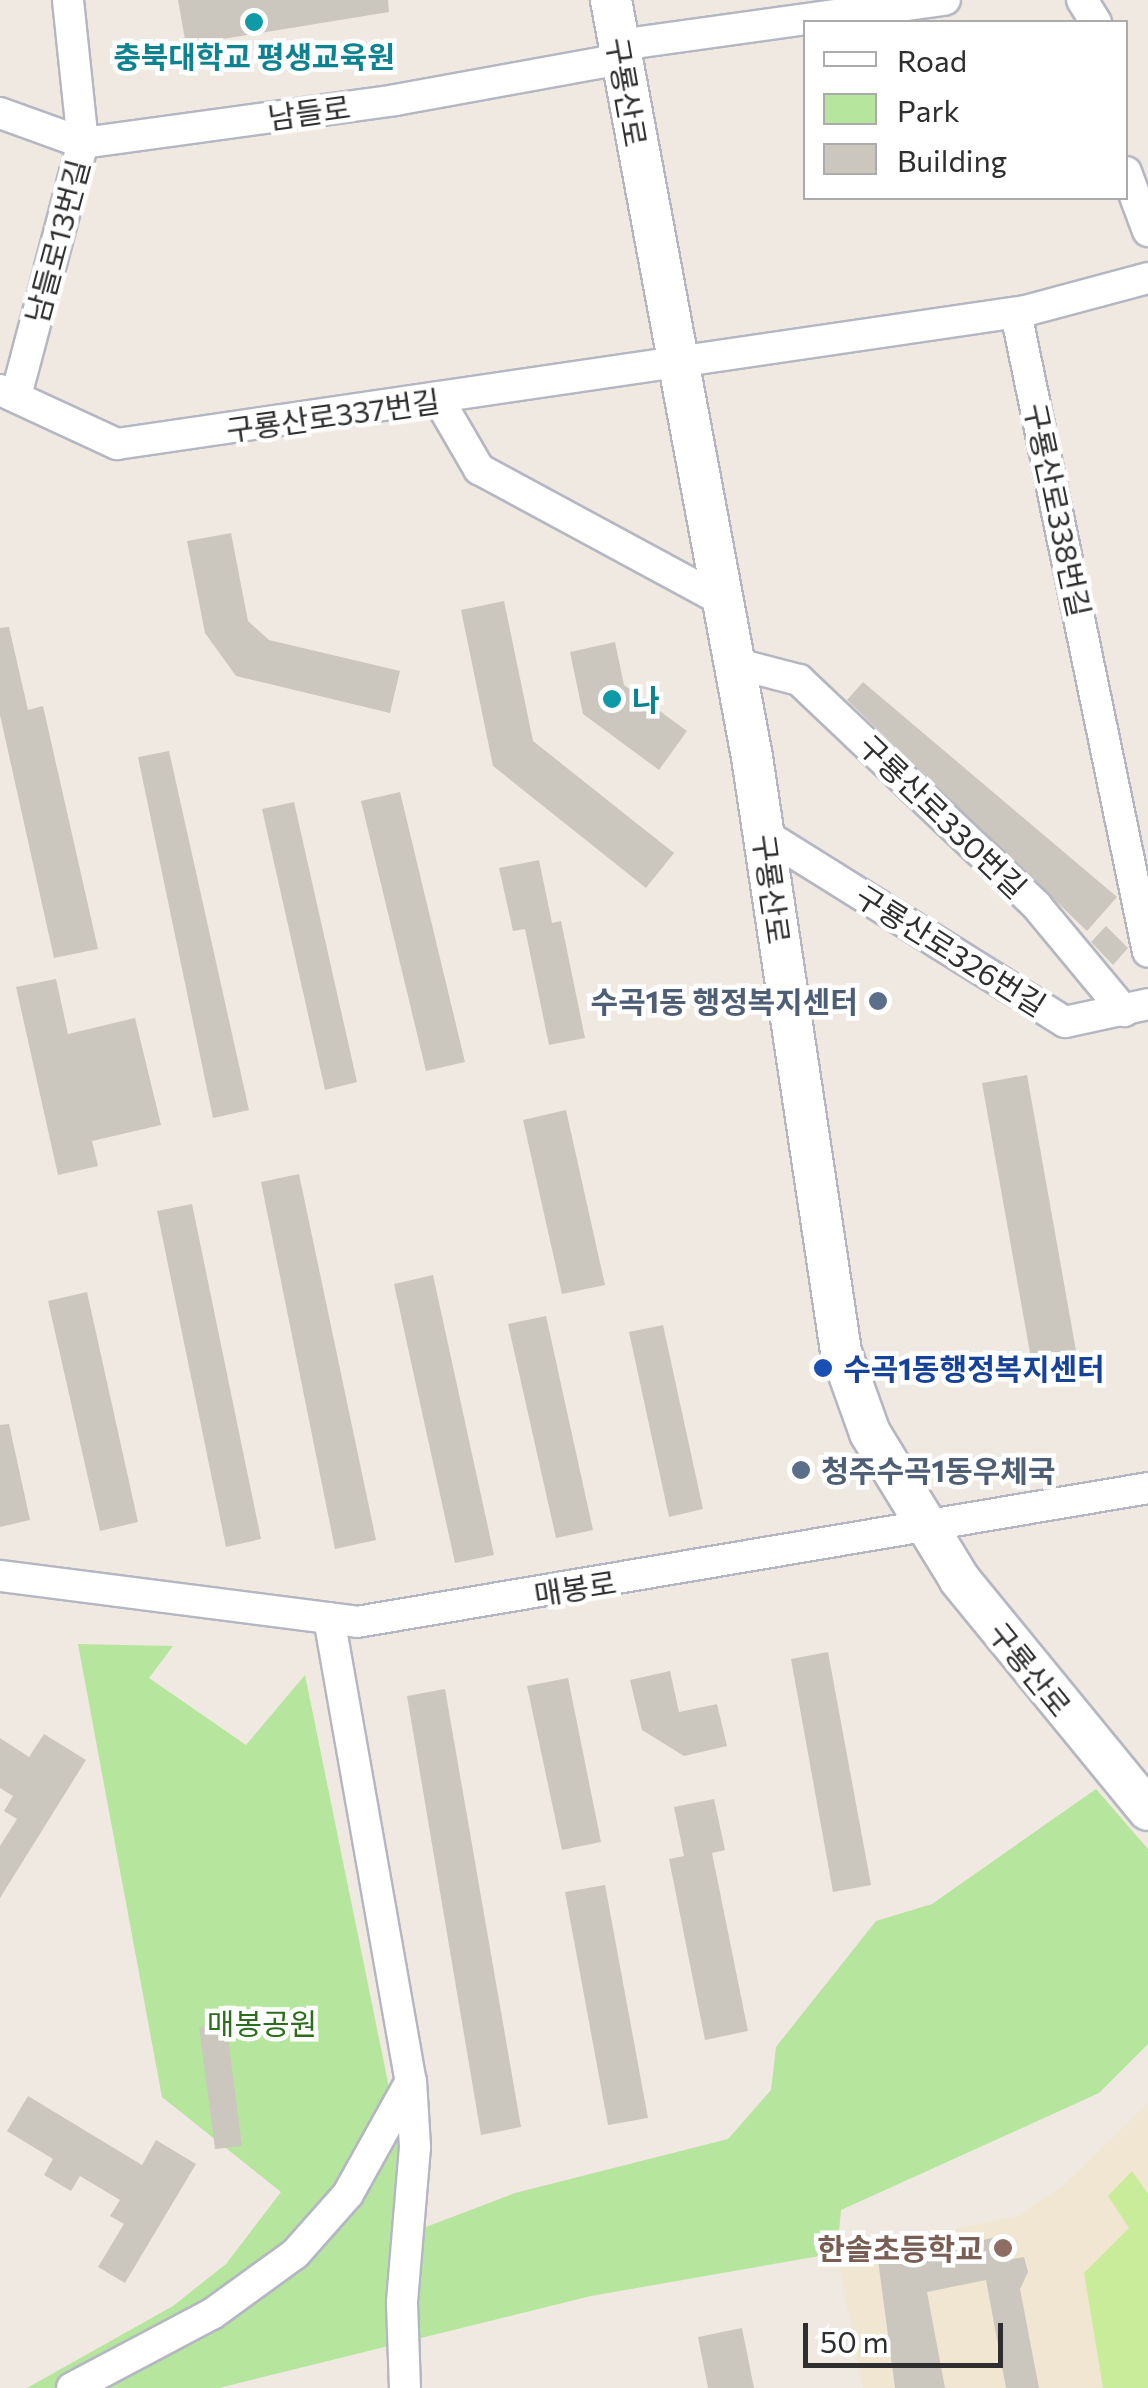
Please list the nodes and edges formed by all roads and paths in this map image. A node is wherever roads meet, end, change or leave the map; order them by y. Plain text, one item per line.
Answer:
1 (68, 0) edge
2 (611, 0) edge
3 (945, 0) edge
4 (820, 20) edge
5 (803, 23) edge
6 (620, 52) junction
7 (0, 113) edge
8 (83, 143) junction
9 (1128, 177) edge
10 (1148, 231) edge
11 (1148, 278) edge
12 (1016, 313) junction
13 (676, 363) junction
14 (8, 393) edge
15 (440, 402) junction
16 (723, 601) junction
17 (734, 663) junction
18 (764, 834) junction
19 (1148, 952) edge
20 (1136, 1007) edge
21 (1148, 1488) edge
22 (926, 1526) junction
23 (0, 1576) edge
24 (329, 1618) junction
25 (1148, 1810) edge
26 (411, 2081) junction
27 (72, 2388) edge
28 (405, 2388) edge

1 - 8 street
2 - 6 street, 구룡산로
3 - 4 street, 남들로
5 - 6 street, 남들로
6 - 8 street, 남들로
6 - 13 street, 구룡산로
7 - 8 street, 남들로
8 - 14 street, 남들로13번길
9 - 10 street
11 - 12 street
12 - 13 street
12 - 19 street, 구룡산로338번길
13 - 15 street, 구룡산로337번길
13 - 16 street, 구룡산로
14 - 15 street, 구룡산로337번길
15 - 16 street
16 - 17 street, 구룡산로
17 - 18 street, 구룡산로
17 - 20 street, 구룡산로330번길
18 - 20 street, 구룡산로326번길
18 - 22 street, 구룡산로
21 - 22 street, 매봉로
22 - 24 street, 매봉로
22 - 25 street, 구룡산로
23 - 24 street, 매봉로
24 - 26 street
26 - 27 street
26 - 28 street

